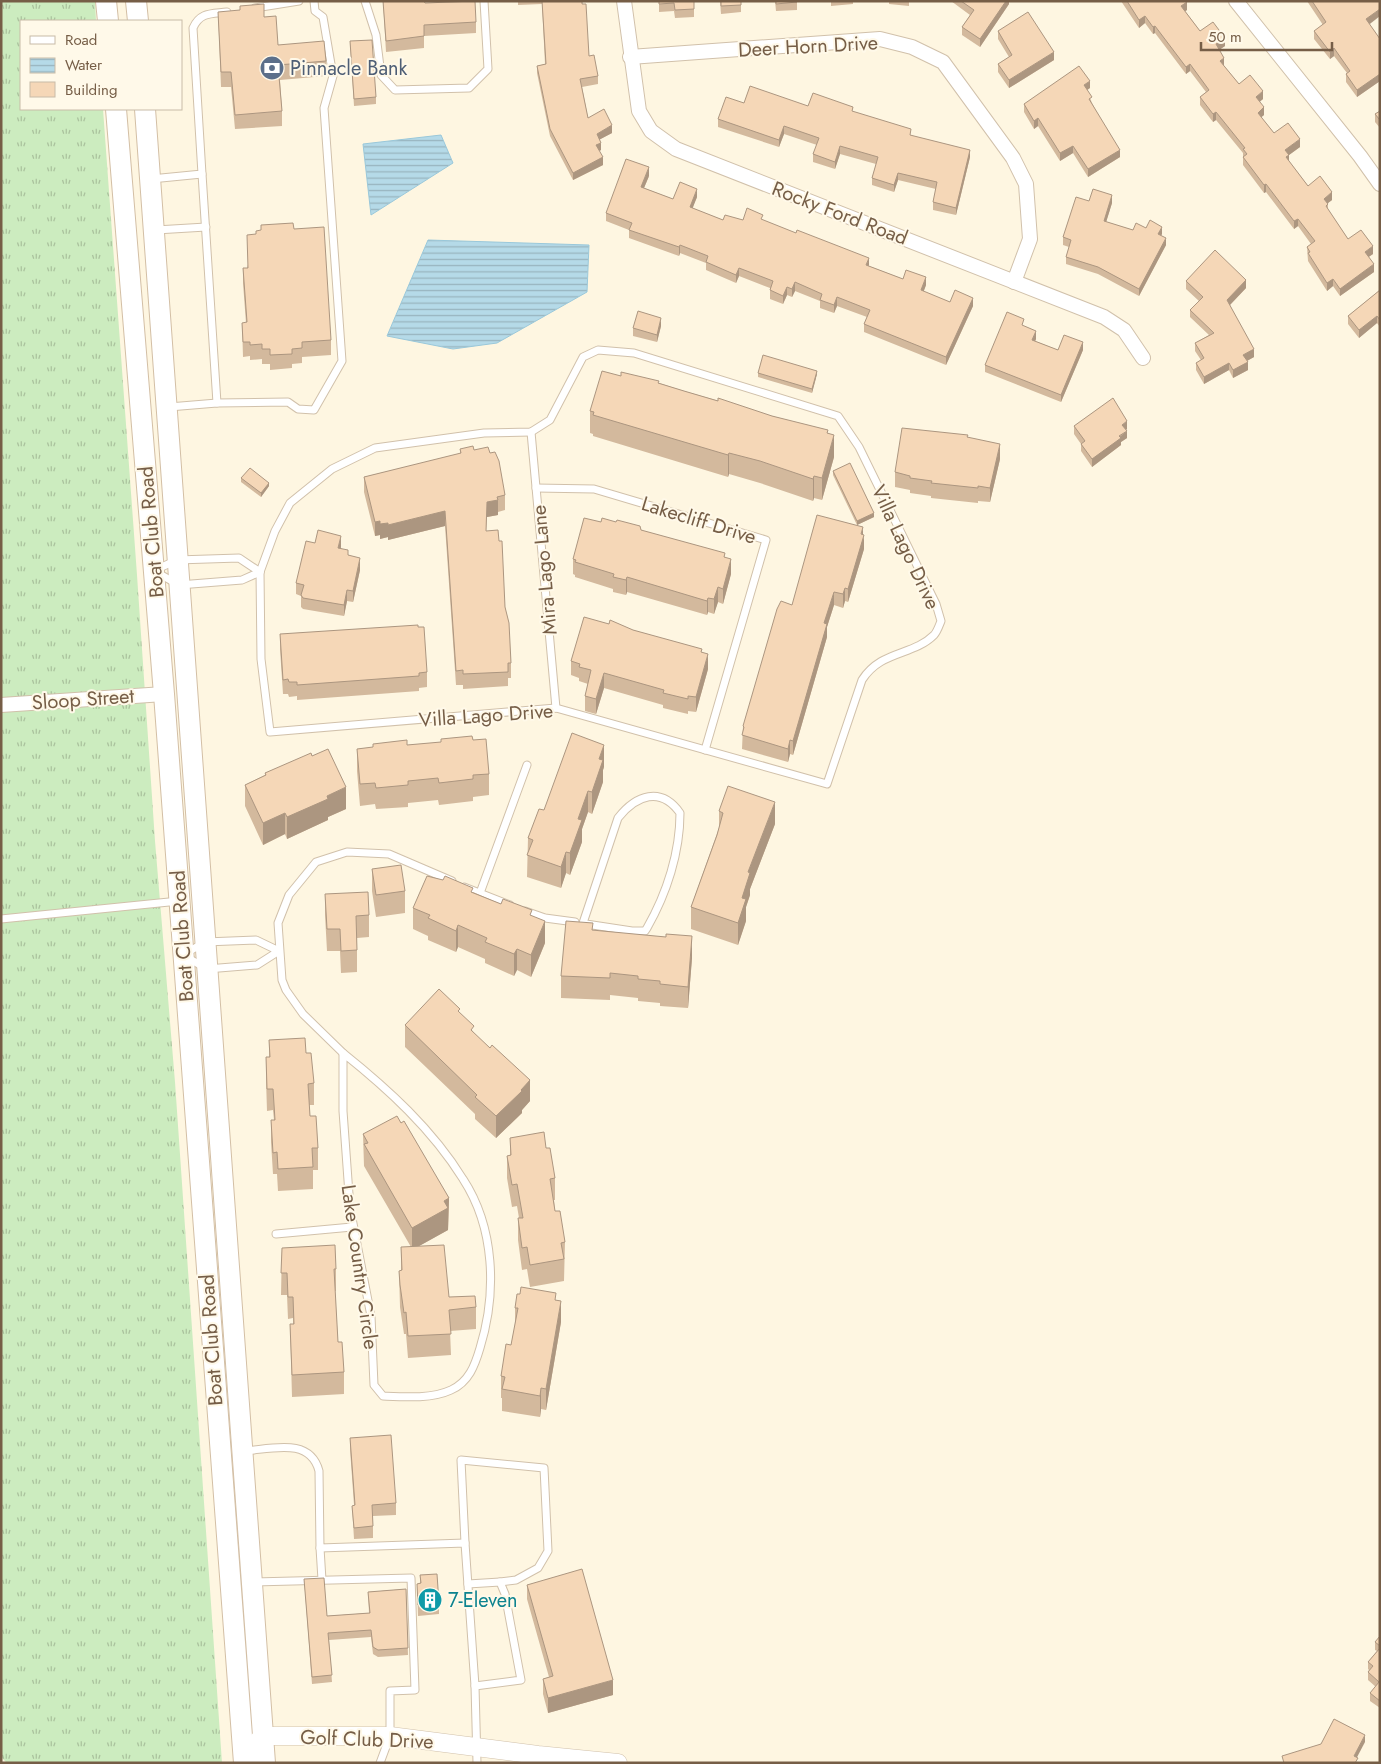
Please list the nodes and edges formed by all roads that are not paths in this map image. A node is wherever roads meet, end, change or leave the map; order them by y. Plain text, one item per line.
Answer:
1 (106, 1) edge
2 (136, 1) edge
3 (299, 1) edge
4 (314, 1) edge
5 (365, 1) edge
6 (484, 1) edge
7 (624, 1) edge
8 (1236, 1) edge
9 (251, 8) edge
10 (231, 11) edge
11 (108, 20) edge
12 (138, 20) edge
13 (630, 57) junction
14 (116, 110) edge
15 (145, 110) edge
16 (202, 174) junction
17 (151, 179) junction
18 (1380, 184) edge
19 (206, 227) junction
20 (154, 230) junction
21 (1014, 282) junction
22 (1143, 358) dead end
23 (217, 403) junction
24 (166, 408) junction
25 (531, 432) junction
26 (536, 488) junction
27 (177, 560) junction
28 (154, 570) junction
29 (260, 572) junction
30 (178, 585) junction
31 (164, 694) junction
32 (1, 705) edge
33 (556, 708) junction
34 (705, 750) junction
35 (527, 765) dead end
36 (480, 893) junction
37 (179, 901) junction
38 (1, 919) edge
39 (583, 923) junction
40 (205, 942) junction
41 (279, 951) junction
42 (183, 955) junction
43 (207, 969) junction
44 (343, 1053) junction
45 (352, 1227) junction
46 (276, 1234) dead end
47 (242, 1451) junction
48 (465, 1543) junction
49 (320, 1548) junction
50 (322, 1580) junction
51 (252, 1582) junction
52 (500, 1582) junction
53 (468, 1584) junction
54 (475, 1686) junction
55 (263, 1736) junction
56 (390, 1736) junction
57 (477, 1754) edge
58 (538, 1759) edge
59 (246, 1760) edge
60 (265, 1763) edge
61 (380, 1763) edge
62 (520, 1763) edge
63 (618, 1763) edge

1 - 11 main road
2 - 12 main road
3 - 9 lane
4 - 23 lane
5 - 6 lane
7 - 13 street, Rocky Ford Road
8 - 18 street
10 - 16 lane
13 - 21 street, Rocky Ford Road
13 - 21 street, Deer Horn Drive
14 - 28 main road, Boat Club Road
15 - 17 main road, Boat Club Road
16 - 17 lane
16 - 19 lane
17 - 20 main road, Boat Club Road
19 - 20 lane
19 - 23 lane
20 - 24 main road, Boat Club Road
21 - 22 street, Rocky Ford Road
23 - 24 lane
24 - 27 main road, Boat Club Road
25 - 26 lane, Mira Lago Lane
25 - 29 lane, Villa Lago Drive
25 - 34 lane, Villa Lago Drive
26 - 33 lane, Mira Lago Lane
26 - 34 lane, Lakecliff Drive
27 - 28 lane
27 - 29 lane
27 - 30 main road, Boat Club Road
28 - 30 lane
28 - 31 main road, Boat Club Road
29 - 30 lane
29 - 33 lane, Villa Lago Drive
30 - 40 main road, Boat Club Road
31 - 32 street, Sloop Street
31 - 37 main road, Boat Club Road
33 - 34 lane, Villa Lago Drive
35 - 36 lane
36 - 39 lane, Lake Country Circle
36 - 41 lane, Lake Country Circle
37 - 38 lane
37 - 42 main road, Boat Club Road
39 - 39 lane, Lake Country Circle
40 - 41 lane
40 - 42 lane
40 - 43 main road, Boat Club Road
41 - 43 lane
41 - 44 lane, Lake Country Circle
42 - 43 lane
42 - 59 main road, Boat Club Road
43 - 47 main road, Boat Club Road
44 - 45 lane, Lake Country Circle
44 - 45 lane, Lake Country Circle
45 - 46 lane
47 - 49 lane
47 - 51 main road, Boat Club Road
48 - 49 lane
48 - 52 lane
48 - 53 lane
49 - 50 lane
50 - 51 lane
50 - 56 lane
51 - 55 main road, Boat Club Road
52 - 53 lane
52 - 54 lane
53 - 54 lane
54 - 57 lane
55 - 56 street, Golf Club Drive
55 - 59 street
55 - 60 main road, Boat Club Road
56 - 57 street, Golf Club Drive
56 - 61 lane
57 - 58 street, Golf Club Drive
58 - 62 street, Golf Club Drive
58 - 63 street, Golf Club Drive

